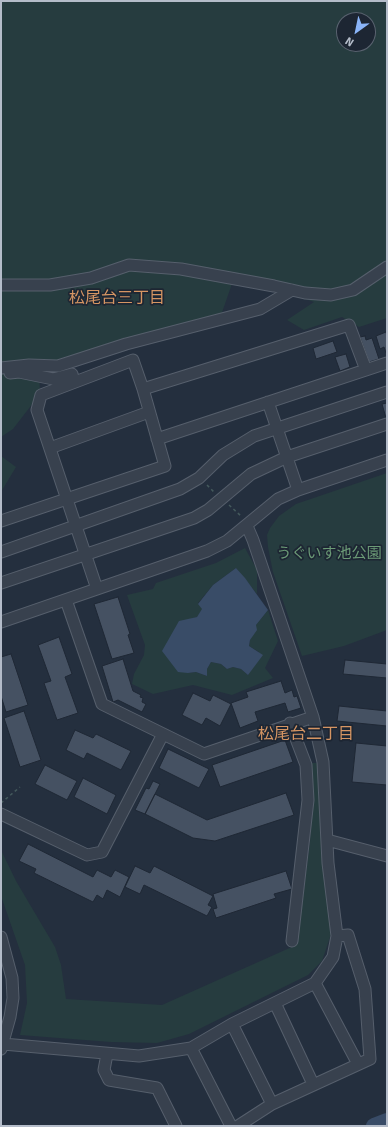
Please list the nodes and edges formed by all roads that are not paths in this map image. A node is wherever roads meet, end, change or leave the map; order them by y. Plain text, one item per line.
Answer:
1 (387, 267) edge
2 (1, 286) edge
3 (292, 290) junction
4 (387, 363) edge
5 (1, 368) edge
6 (366, 370) junction
7 (1, 373) edge
8 (74, 382) junction
9 (143, 390) junction
10 (387, 392) edge
11 (268, 402) junction
12 (149, 412) junction
13 (387, 424) edge
14 (277, 429) junction
15 (157, 439) junction
16 (50, 448) junction
17 (287, 457) junction
18 (387, 460) edge
19 (298, 490) junction
20 (67, 499) junction
21 (1, 521) edge
22 (76, 525) junction
23 (246, 526) junction
24 (1, 552) edge
25 (86, 554) junction
26 (1, 583) edge
27 (97, 589) junction
28 (66, 600) junction
29 (1, 622) edge
30 (313, 717) junction
31 (290, 723) junction
32 (163, 734) junction
33 (1, 814) edge
34 (327, 840) junction
35 (387, 856) edge
36 (337, 936) junction
37 (1, 938) edge
38 (292, 941) dead end
39 (315, 983) junction
40 (275, 1004) junction
41 (232, 1024) junction
42 (2, 1046) edge
43 (191, 1048) junction
44 (107, 1054) junction
45 (358, 1064) junction
46 (313, 1084) junction
47 (272, 1104) junction
48 (176, 1126) edge
49 (231, 1126) edge
50 (238, 1126) edge

1 - 3 street
2 - 3 street
3 - 5 street
4 - 6 street
6 - 9 street
6 - 11 street
7 - 8 street
8 - 9 street
8 - 16 street
9 - 12 street
10 - 14 street
11 - 14 street
11 - 15 street
12 - 15 street
12 - 16 street
13 - 17 street
14 - 17 street
14 - 22 street
15 - 20 street
16 - 20 street
17 - 19 street
17 - 25 street
18 - 19 street
19 - 23 street
20 - 21 street
20 - 22 street
22 - 24 street
22 - 25 street
23 - 27 street
23 - 30 street
25 - 26 street
25 - 27 street
27 - 28 street
28 - 29 street
28 - 32 street
30 - 31 street
30 - 34 street
31 - 32 street
31 - 38 street
32 - 33 street
34 - 35 street
34 - 36 street
36 - 39 street
36 - 45 street
37 - 42 street
39 - 40 street
39 - 45 street
40 - 41 street
40 - 46 street
41 - 43 street
41 - 47 street
42 - 44 street
43 - 44 street
43 - 49 street
44 - 48 street
45 - 46 street
46 - 47 street
47 - 50 street

